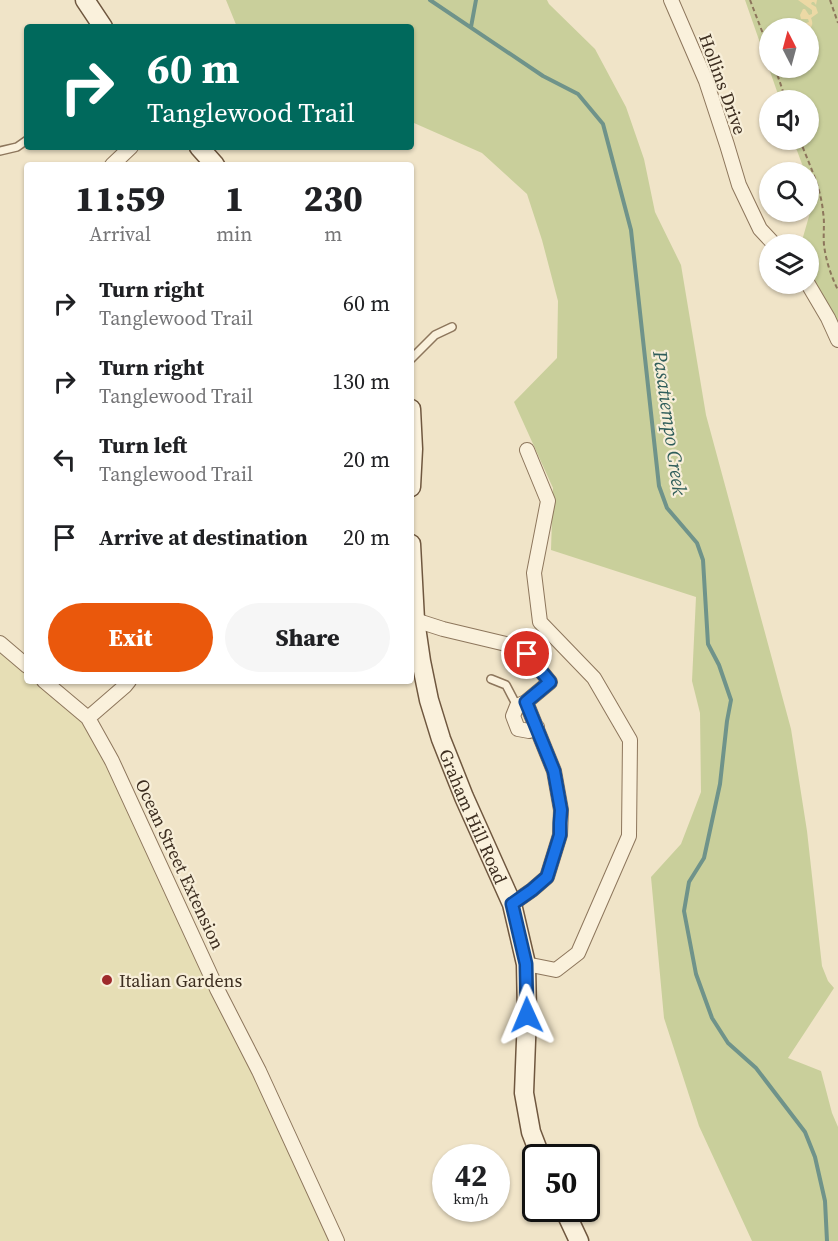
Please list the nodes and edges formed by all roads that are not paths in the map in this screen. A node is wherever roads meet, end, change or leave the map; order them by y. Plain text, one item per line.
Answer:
1 (85, 0) edge
2 (671, 0) edge
3 (101, 24) edge
4 (24, 142) edge
5 (128, 150) edge
6 (202, 150) edge
7 (0, 151) edge
8 (115, 162) edge
9 (212, 162) edge
10 (765, 234) edge
11 (814, 294) edge
12 (452, 327) dead end
13 (838, 340) edge
14 (414, 356) edge
15 (527, 450) dead end
16 (414, 620) joint
17 (0, 644) edge
18 (24, 664) edge
19 (491, 679) dead end
20 (48, 684) edge
21 (126, 684) edge
22 (522, 704) junction
23 (88, 718) junction
24 (512, 904) junction
25 (526, 964) junction
26 (536, 1144) edge
27 (570, 1222) edge
28 (337, 1241) edge
29 (579, 1241) edge

1 - 3 main road
2 - 10 street, Hollins Drive
4 - 7 lane
5 - 8 street
6 - 9 main road
11 - 13 street
12 - 14 lane
15 - 25 street
16 - 22 street
16 - 24 main road, Graham Hill Road
17 - 18 street
19 - 22 lane
20 - 23 street, Ocean Street Extension
21 - 23 street
22 - 24 street
23 - 28 street, Ocean Street Extension
24 - 25 main road, Graham Hill Road
25 - 26 main road, Graham Hill Road
27 - 29 main road

